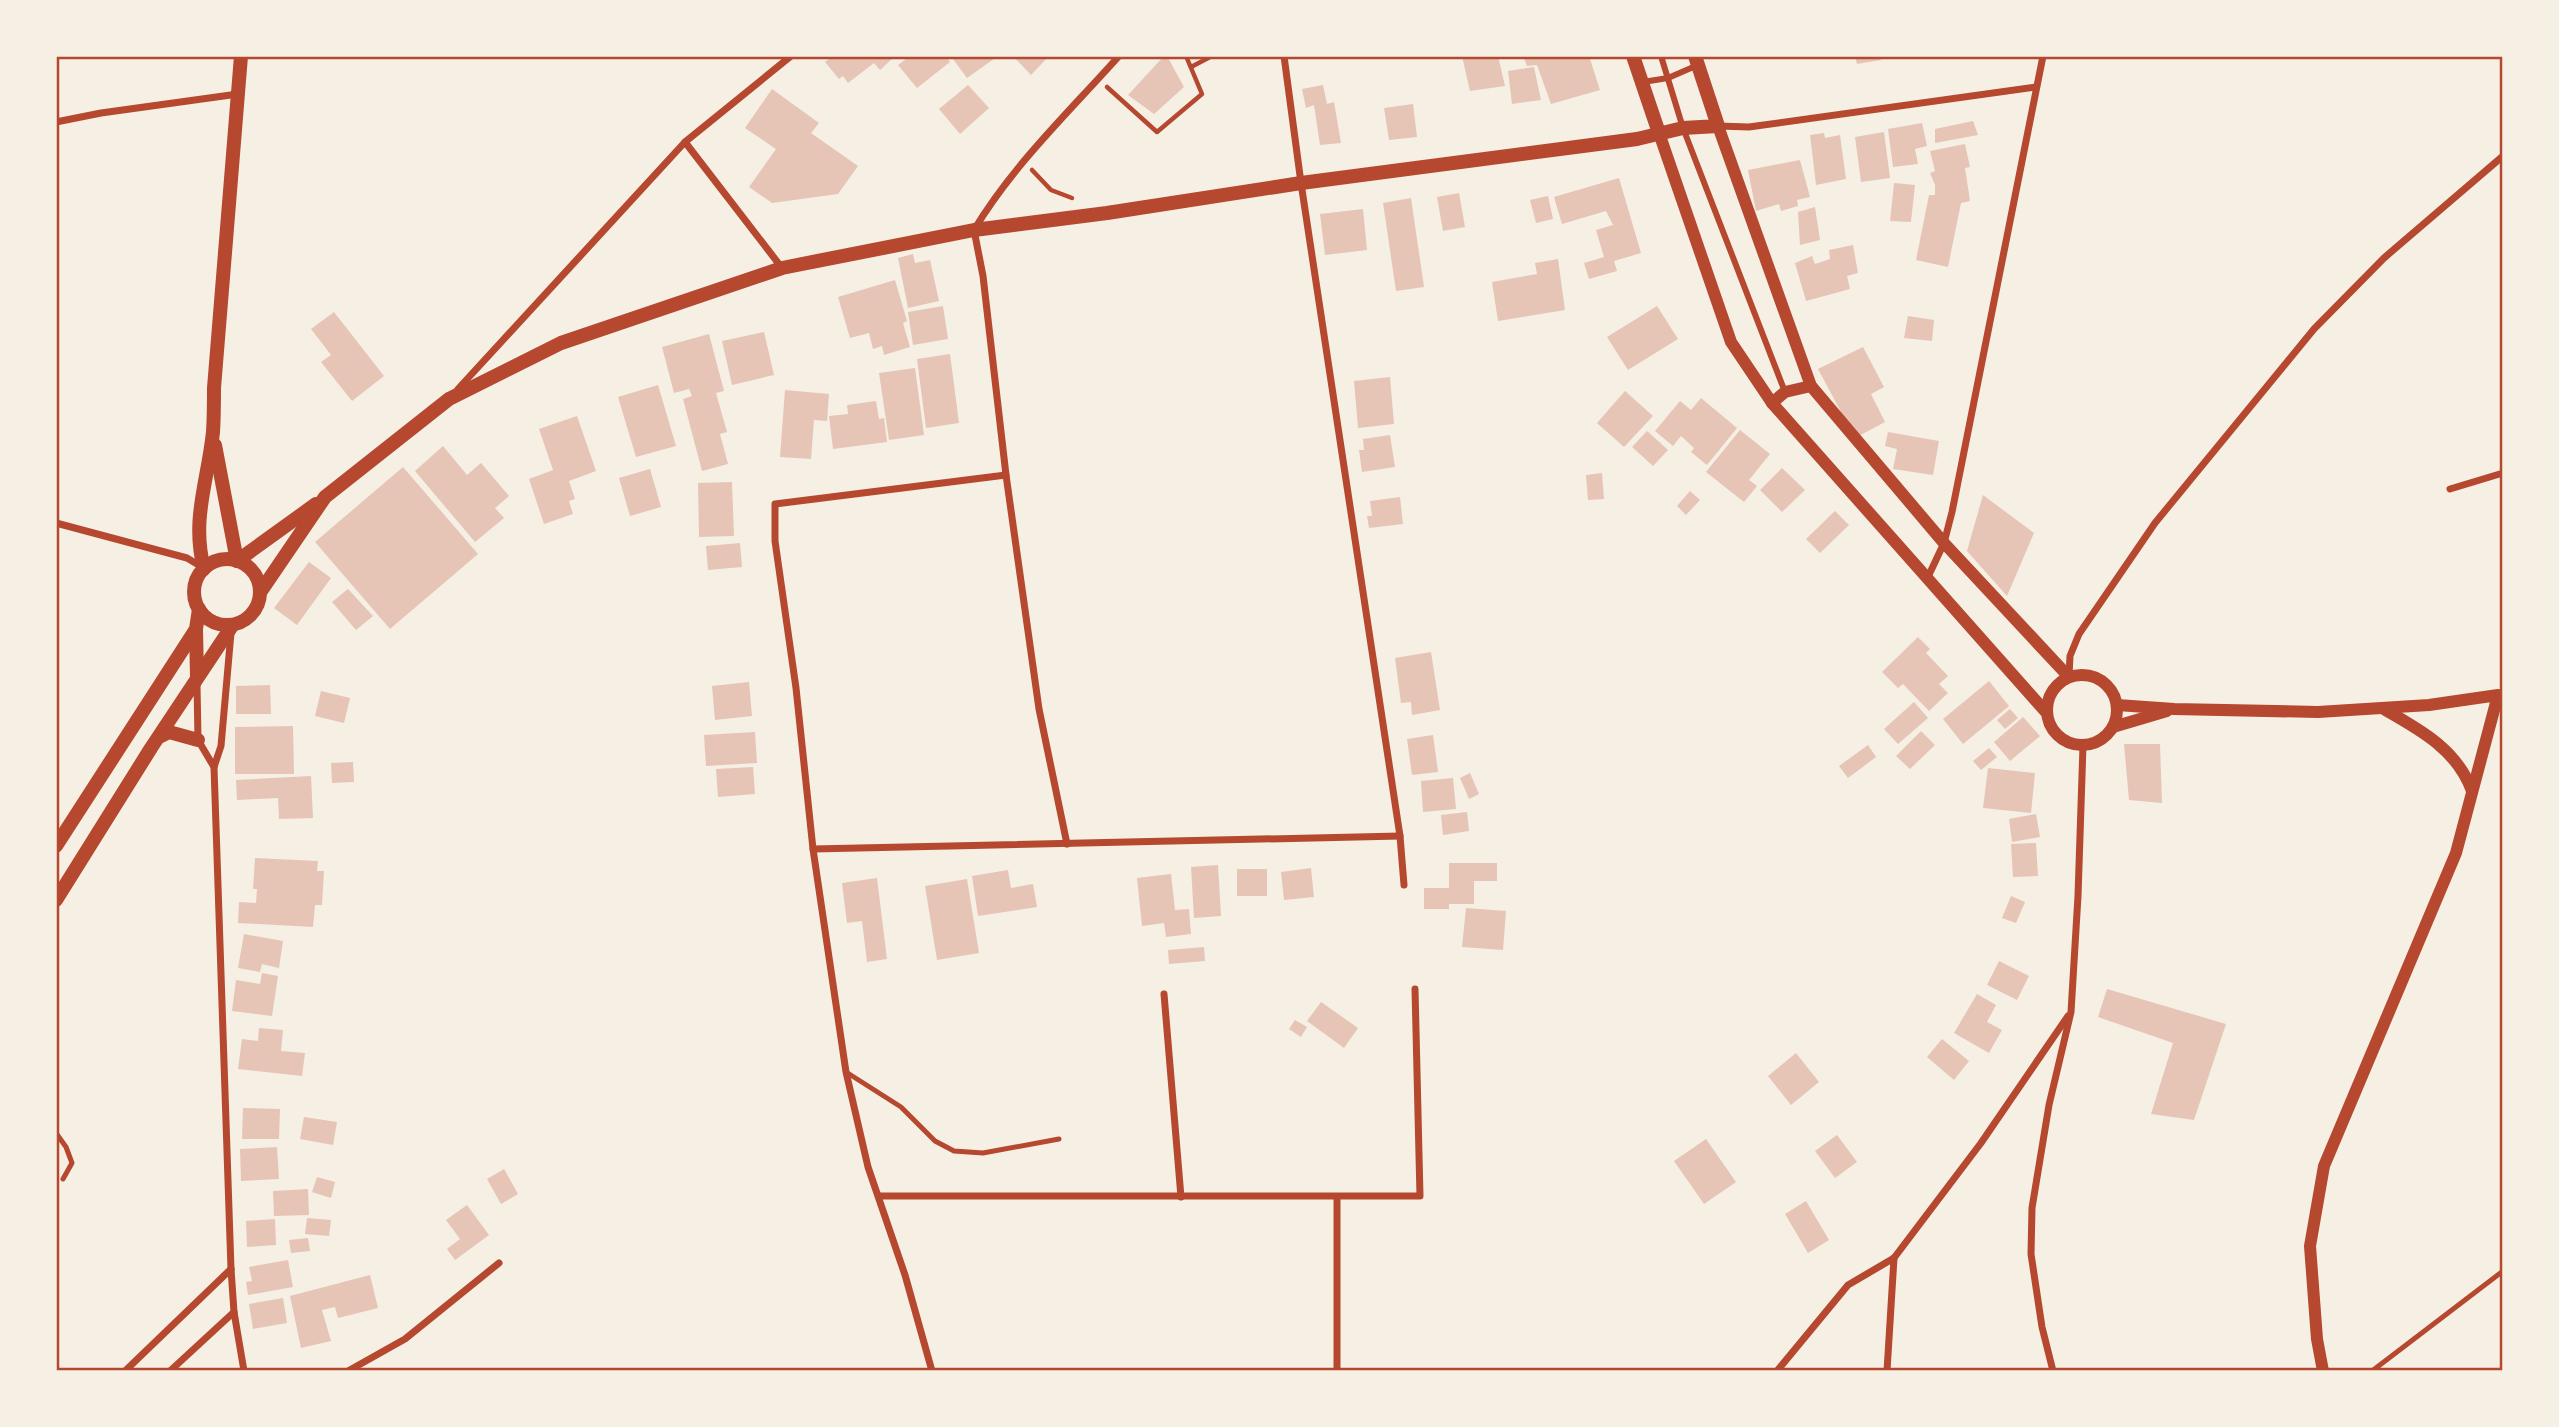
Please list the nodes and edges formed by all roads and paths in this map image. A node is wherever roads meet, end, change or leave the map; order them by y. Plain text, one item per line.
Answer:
1 (242, 56) edge
2 (791, 56) edge
3 (1119, 56) edge
4 (1186, 56) edge
5 (1212, 56) edge
6 (1284, 56) edge
7 (1633, 56) edge
8 (1661, 56) edge
9 (2043, 56) edge
10 (1696, 61) edge
11 (1191, 67) junction
12 (1668, 78) junction
13 (1641, 82) junction
14 (2036, 87) junction
15 (239, 94) junction
16 (1118, 97) dead end
17 (56, 122) edge
18 (1718, 126) junction
19 (1683, 128) junction
20 (1659, 133) junction
21 (685, 142) junction
22 (2503, 156) edge
23 (1025, 161) junction
24 (1301, 183) junction
25 (1074, 199) dead end
26 (974, 230) junction
27 (782, 268) junction
28 (1811, 386) junction
29 (1785, 392) junction
30 (449, 399) junction
31 (1772, 402) junction
32 (213, 433) junction
33 (2503, 473) edge
34 (1006, 475) junction
35 (2450, 489) dead end
36 (325, 497) junction
37 (56, 523) edge
38 (1944, 543) junction
39 (237, 561) junction
40 (204, 569) junction
41 (1927, 579) junction
42 (261, 591) junction
43 (199, 609) junction
44 (232, 626) junction
45 (196, 629) junction
46 (197, 676) junction
47 (2068, 677) junction
48 (2501, 695) edge
49 (2117, 705) junction
50 (2381, 708) junction
51 (2174, 709) junction
52 (2045, 710) junction
53 (2113, 727) junction
54 (161, 736) junction
55 (198, 740) junction
56 (2082, 746) junction
57 (214, 767) junction
58 (2472, 791) junction
59 (1400, 836) junction
60 (1067, 844) junction
61 (56, 846) edge
62 (814, 849) junction
63 (1404, 885) dead end
64 (56, 900) edge
65 (1415, 989) dead end
66 (1164, 994) dead end
67 (2071, 1012) junction
68 (846, 1072) junction
69 (56, 1133) edge
70 (1059, 1139) dead end
71 (64, 1179) dead end
72 (879, 1196) junction
73 (1181, 1197) junction
74 (1337, 1197) junction
75 (1894, 1258) junction
76 (499, 1263) dead end
77 (231, 1269) junction
78 (2503, 1271) edge
79 (234, 1312) junction
80 (125, 1371) edge
81 (170, 1371) edge
82 (244, 1371) edge
83 (348, 1371) edge
84 (932, 1371) edge
85 (1337, 1371) edge
86 (1777, 1371) edge
87 (1888, 1371) edge
88 (2053, 1371) edge
89 (2323, 1371) edge
90 (2372, 1371) edge

1 - 15 main road
2 - 21 street
3 - 23 street
4 - 11 path
5 - 11 path
6 - 24 street
7 - 13 main road
8 - 12 street
9 - 14 street
10 - 12 street
10 - 18 main road
11 - 16 path
12 - 13 street
12 - 19 street
13 - 20 main road
14 - 18 street
14 - 38 street
15 - 17 street
15 - 32 main road
18 - 19 main road
18 - 28 street
19 - 20 main road
19 - 29 street
20 - 24 main road
20 - 31 street
21 - 27 street
21 - 30 street
22 - 47 street
23 - 25 path
23 - 26 street
24 - 26 main road
24 - 59 street
26 - 27 main road
26 - 34 street
27 - 30 main road
28 - 29 street
28 - 38 street
29 - 31 street
30 - 36 main road
31 - 41 street
32 - 39 main road
32 - 40 main road
33 - 35 street
34 - 60 street
34 - 62 street
36 - 39 main road
36 - 42 main road
37 - 40 street
38 - 41 street
38 - 47 street
39 - 40 main road
39 - 42 main road
40 - 43 main road
41 - 52 street
42 - 44 main road
43 - 44 main road
43 - 45 main road
44 - 46 main road
44 - 57 street
45 - 46 main road
45 - 61 main road
46 - 54 main road
46 - 55 street
47 - 49 street
47 - 52 street
48 - 50 street
48 - 58 street
49 - 51 street
49 - 53 street
50 - 51 street
50 - 58 street
51 - 53 street
52 - 56 street
53 - 56 street
54 - 55 main road
54 - 64 main road
55 - 57 street
56 - 67 street
57 - 77 street
58 - 89 street
59 - 60 street
59 - 63 street
60 - 62 street
62 - 68 street
65 - 74 street
66 - 73 street
67 - 75 street
67 - 88 street
68 - 70 lane
68 - 72 street
69 - 71 lane
72 - 73 street
72 - 84 street
73 - 74 street
74 - 85 street
75 - 86 street
75 - 87 street
76 - 83 street
77 - 79 street
77 - 80 street
78 - 90 lane
79 - 81 street
79 - 82 street

